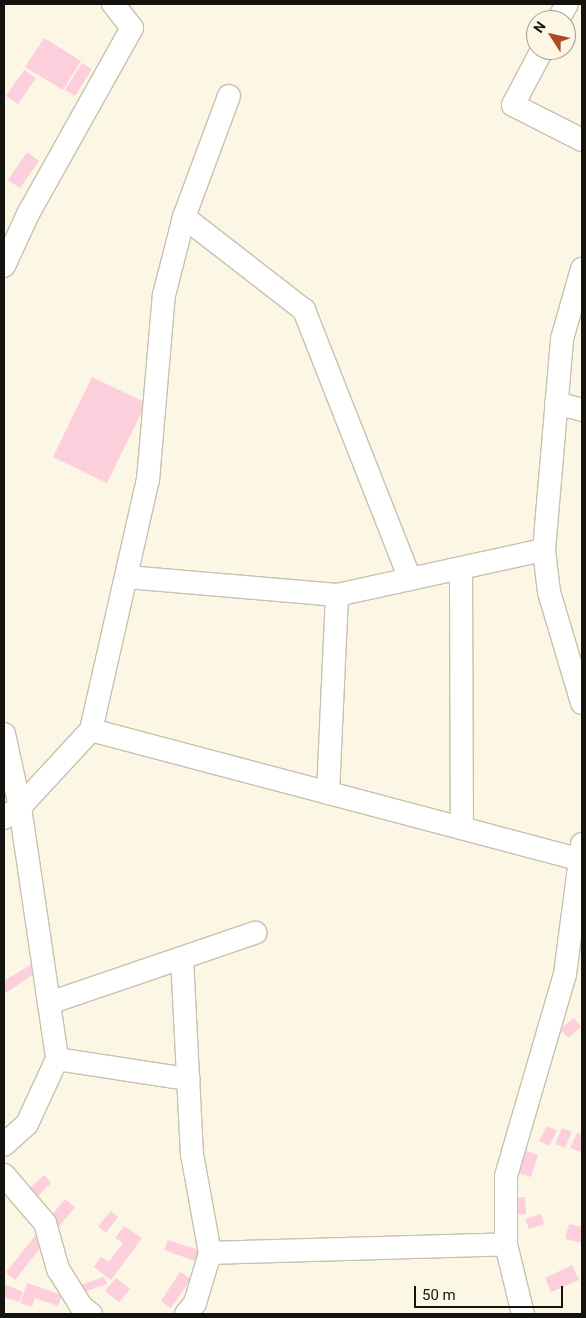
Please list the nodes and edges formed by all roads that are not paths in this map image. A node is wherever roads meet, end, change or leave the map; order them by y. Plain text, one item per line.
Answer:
1 (113, 4) edge
2 (537, 60) edge
3 (229, 96) dead end
4 (582, 140) edge
5 (184, 217) junction
6 (4, 266) edge
7 (582, 269) edge
8 (556, 403) junction
9 (582, 410) edge
10 (544, 550) junction
11 (460, 568) junction
12 (127, 577) junction
13 (410, 579) junction
14 (337, 595) junction
15 (582, 704) edge
16 (91, 730) junction
17 (4, 734) edge
18 (328, 793) junction
19 (12, 812) edge
20 (462, 828) junction
21 (582, 854) edge
22 (255, 933) dead end
23 (182, 958) junction
24 (49, 1003) junction
25 (57, 1059) junction
26 (188, 1078) junction
27 (4, 1145) edge
28 (4, 1175) edge
29 (506, 1244) junction
30 (210, 1253) junction
31 (91, 1314) edge
32 (186, 1314) edge
33 (523, 1314) edge

1 - 6 street
2 - 4 street
3 - 5 street
5 - 12 street
5 - 13 street
7 - 8 street
8 - 9 street
8 - 10 street
10 - 11 street
10 - 15 street
11 - 13 street
11 - 20 street
12 - 14 street
12 - 16 street
13 - 14 street
14 - 18 street
16 - 18 street
16 - 19 street
17 - 19 street
18 - 20 street
19 - 24 street
20 - 21 street
21 - 29 street
22 - 23 street
23 - 24 street
23 - 26 street
24 - 25 street
25 - 26 street
25 - 27 street
26 - 30 street
28 - 31 street
29 - 30 street
29 - 33 street
30 - 32 street

